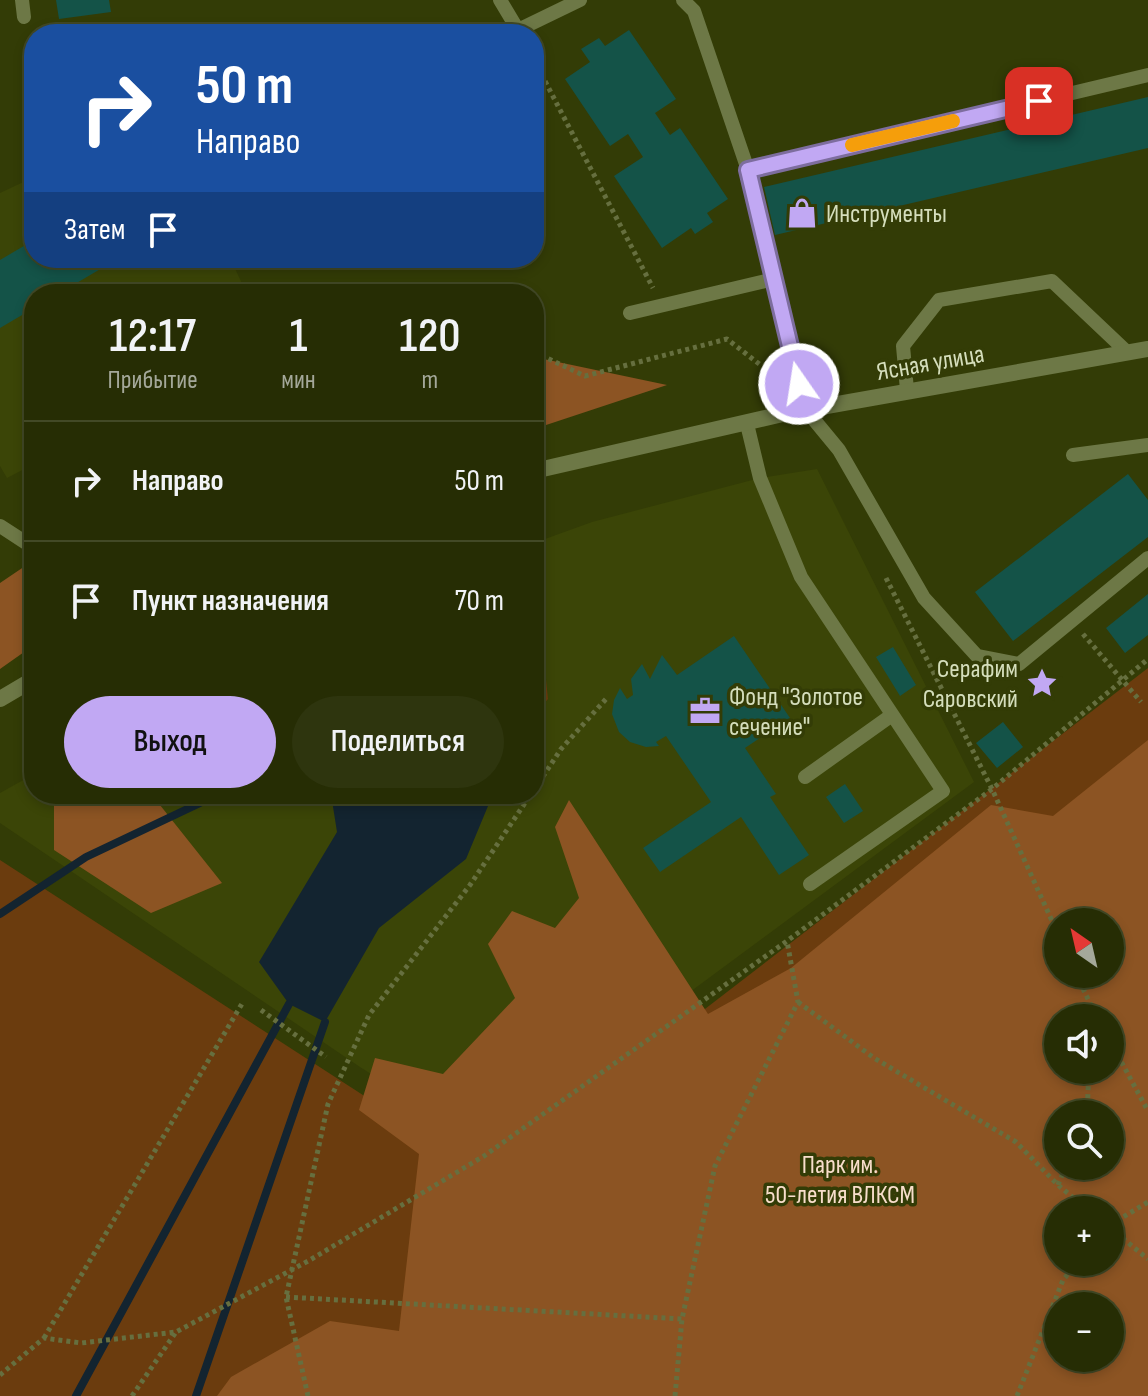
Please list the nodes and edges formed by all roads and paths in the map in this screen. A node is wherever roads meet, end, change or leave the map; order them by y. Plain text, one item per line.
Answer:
1 (22, 0) edge
2 (500, 0) edge
3 (580, 0) edge
4 (683, 0) edge
5 (24, 17) dead end
6 (512, 24) edge
7 (532, 24) edge
8 (1148, 75) edge
9 (544, 79) edge
10 (748, 170) junction
11 (774, 279) junction
12 (655, 292) dead end
13 (630, 313) dead end
14 (1148, 349) edge
15 (1127, 352) junction
16 (544, 357) edge
17 (777, 378) dead end
18 (907, 390) junction
19 (806, 410) junction
20 (747, 424) junction
21 (1148, 445) edge
22 (1073, 455) dead end
23 (544, 469) edge
24 (0, 526) edge
25 (24, 542) edge
26 (1148, 558) edge
27 (881, 568) dead end
28 (1072, 620) junction
29 (1148, 659) edge
30 (1122, 682) junction
31 (24, 685) edge
32 (0, 699) edge
33 (606, 699) dead end
34 (1141, 702) dead end
35 (892, 715) junction
36 (544, 774) edge
37 (805, 777) dead end
38 (992, 789) junction
39 (524, 804) edge
40 (810, 884) dead end
41 (1046, 908) edge
42 (787, 941) junction
43 (243, 1002) dead end
44 (798, 1002) junction
45 (261, 1010) dead end
46 (326, 1057) dead end
47 (1124, 1067) edge
48 (1148, 1111) edge
49 (1060, 1180) edge
50 (1058, 1185) junction
51 (1071, 1196) edge
52 (1148, 1202) edge
53 (1124, 1217) edge
54 (1124, 1238) edge
55 (1148, 1259) edge
56 (292, 1269) junction
57 (1066, 1276) edge
58 (286, 1297) junction
59 (682, 1319) junction
60 (176, 1332) junction
61 (44, 1338) junction
62 (0, 1375) edge
63 (132, 1396) edge
64 (308, 1396) edge
65 (675, 1396) edge
66 (1017, 1396) edge

1 - 5 lane
2 - 6 lane
3 - 7 lane
4 - 10 lane
8 - 10 lane
9 - 12 path
10 - 11 lane
11 - 13 lane
11 - 19 lane
14 - 15 street, Ясная улица
15 - 18 street, Ясная улица
15 - 18 lane
16 - 17 path
18 - 19 street, Ясная улица
19 - 20 street, Ясная улица
19 - 28 lane
20 - 23 street, Ясная улица
20 - 35 lane
21 - 22 lane
24 - 25 lane
26 - 28 lane
27 - 38 path
28 - 30 path
29 - 30 path
30 - 34 path
30 - 38 path
31 - 32 street
33 - 36 path
35 - 37 lane
35 - 40 lane
38 - 41 path
38 - 42 path
39 - 56 path
42 - 44 path
42 - 56 path
43 - 61 path
44 - 50 path
44 - 59 path
45 - 46 path
47 - 48 path
49 - 50 path
50 - 51 path
52 - 53 path
54 - 55 path
56 - 58 path
56 - 60 path
57 - 66 path
58 - 59 path
58 - 64 path
59 - 65 path
60 - 61 path
60 - 63 path
61 - 62 path

